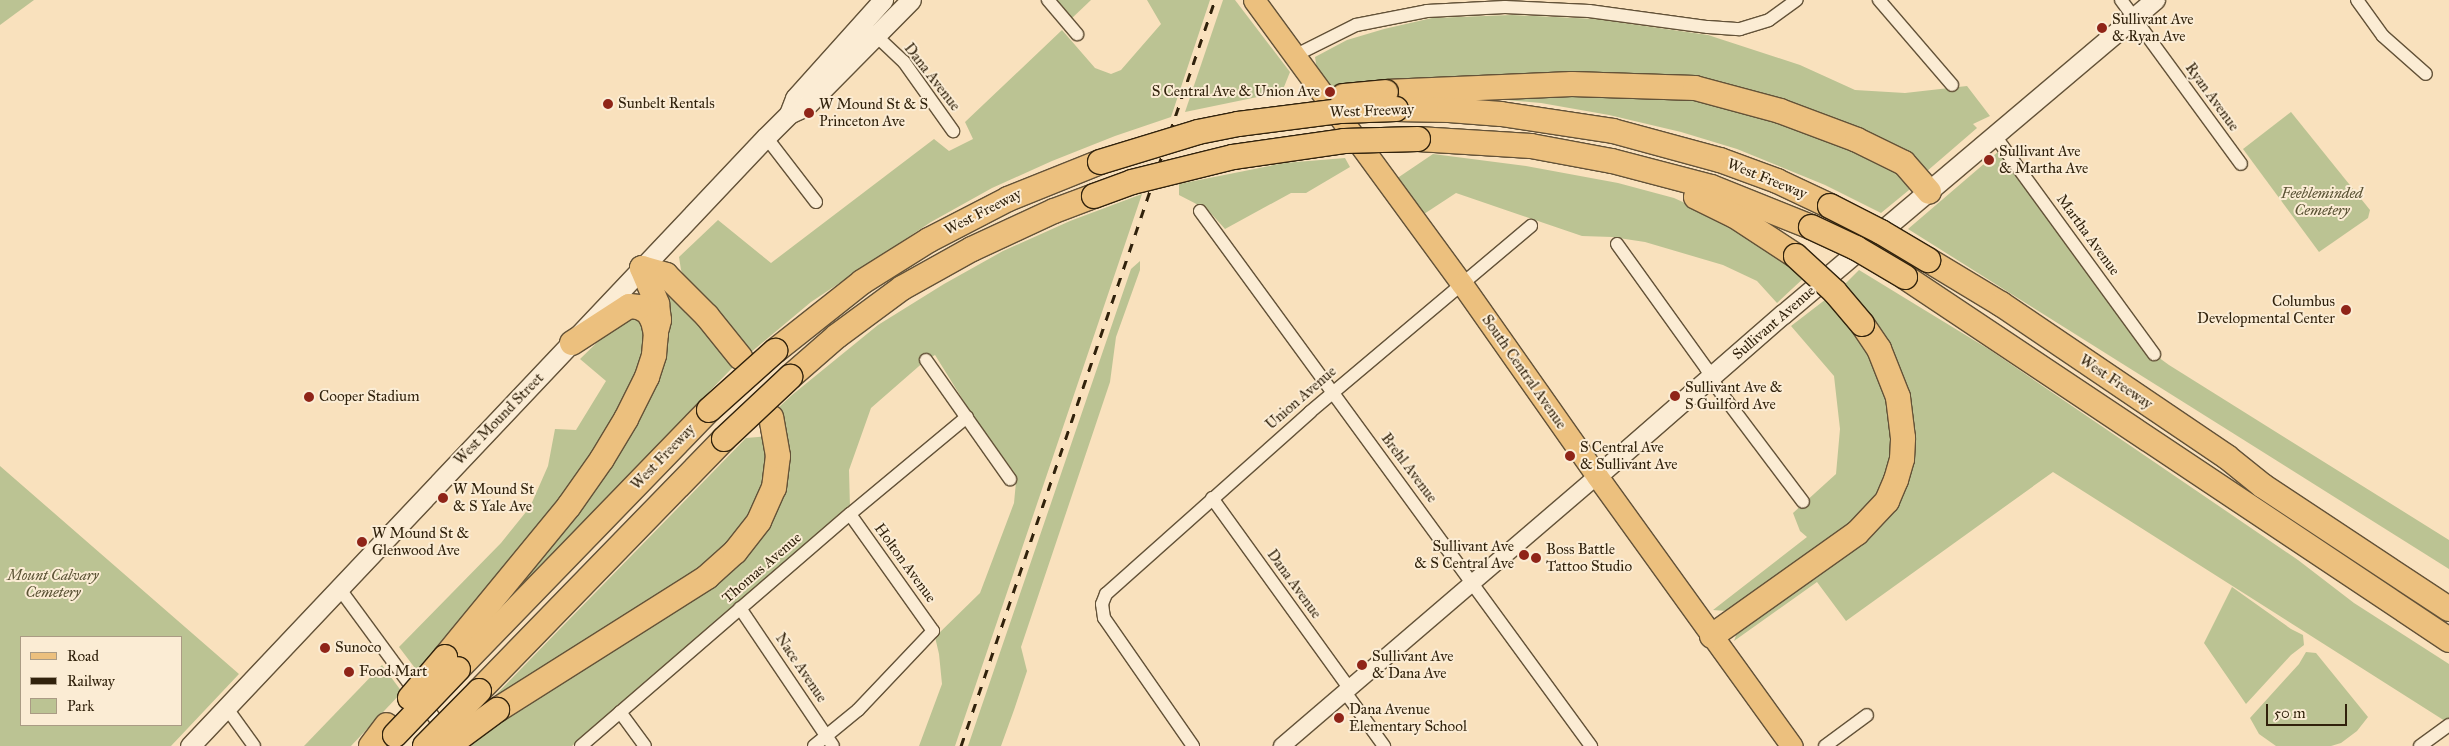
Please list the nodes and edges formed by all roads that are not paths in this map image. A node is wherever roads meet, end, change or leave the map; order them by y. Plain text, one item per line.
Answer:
1 (883, 0) edge
2 (911, 0) edge
3 (1048, 0) edge
4 (1254, 0) edge
5 (1798, 0) edge
6 (1879, 0) edge
7 (2121, 0) edge
8 (2155, 0) edge
9 (2357, 0) edge
10 (1426, 5) edge
11 (1589, 6) edge
12 (2134, 18) junction
13 (869, 29) junction
14 (1077, 34) dead end
15 (1294, 56) junction
16 (2426, 74) dead end
17 (1952, 85) dead end
18 (1391, 100) junction
19 (953, 131) dead end
20 (1995, 136) junction
21 (766, 137) junction
22 (1612, 161) junction
23 (2242, 164) dead end
24 (1929, 192) junction
25 (816, 202) dead end
26 (1200, 210) dead end
27 (1531, 226) dead end
28 (1617, 244) dead end
29 (642, 268) junction
30 (1462, 284) junction
31 (656, 334) junction
32 (572, 343) junction
33 (2154, 354) dead end
34 (740, 357) dead end
35 (926, 360) dead end
36 (1711, 377) junction
37 (1332, 393) junction
38 (967, 417) junction
39 (771, 418) dead end
40 (1596, 476) junction
41 (1010, 479) dead end
42 (1212, 498) junction
43 (1803, 502) dead end
44 (850, 514) junction
45 (1472, 584) junction
46 (339, 588) junction
47 (740, 608) junction
48 (2449, 609) edge
49 (1712, 636) junction
50 (2449, 640) edge
51 (451, 663) junction
52 (1347, 690) junction
53 (226, 707) junction
54 (620, 712) junction
55 (1867, 715) dead end
56 (2449, 725) edge
57 (388, 735) edge
58 (830, 741) edge
59 (190, 746) edge
60 (254, 746) edge
61 (371, 746) edge
62 (425, 746) edge
63 (448, 746) edge
64 (455, 746) edge
65 (581, 746) edge
66 (645, 746) edge
67 (814, 746) edge
68 (1193, 746) edge
69 (1282, 746) edge
70 (1384, 746) edge
71 (1590, 746) edge
72 (1792, 746) edge
73 (1825, 746) edge
74 (2420, 746) edge

1 - 13 main road, West Mound Street
2 - 13 main road, West Mound Street
3 - 14 street
4 - 15 main road, South Central Avenue
5 - 11 street
6 - 17 street
7 - 12 street, Ryan Avenue
8 - 12 main road, Sullivant Avenue
9 - 16 street
10 - 11 street
10 - 15 street
12 - 20 main road, Sullivant Avenue
12 - 23 street, Ryan Avenue
13 - 19 street, Dana Avenue
13 - 21 main road, West Mound Street
15 - 30 main road, South Central Avenue
18 - 24 highway
18 - 48 highway, West Freeway, bridge
18 - 51 highway, West Freeway, bridge
20 - 24 main road, Sullivant Avenue
20 - 33 street, Martha Avenue
21 - 25 street
21 - 29 main road, West Mound Street
22 - 49 highway, bridge
22 - 50 highway, West Freeway, bridge
22 - 62 highway, West Freeway, bridge
24 - 36 main road, Sullivant Avenue
26 - 37 street, Brehl Avenue
27 - 30 street, Union Avenue
28 - 36 street
29 - 31 highway
29 - 32 main road, West Mound Street
29 - 34 highway
30 - 37 street, Union Avenue
30 - 40 main road, South Central Avenue
31 - 32 highway
31 - 51 highway
32 - 46 main road, West Mound Street
35 - 38 street
36 - 40 main road, Sullivant Avenue
36 - 43 street
37 - 42 street, Union Avenue
37 - 45 street, Brehl Avenue
38 - 41 street
38 - 44 street, Thomas Avenue
39 - 63 highway, bridge
40 - 45 street, Sullivant Avenue
40 - 49 main road, South Central Avenue
42 - 52 street, Dana Avenue
42 - 68 street, Union Avenue
44 - 47 street, Thomas Avenue
44 - 58 street, Holton Avenue
45 - 52 street, Sullivant Avenue
45 - 71 street, Brehl Avenue
46 - 53 main road, West Mound Street
46 - 64 street
47 - 54 street, Thomas Avenue
47 - 58 street, Nace Avenue
49 - 72 main road, South Central Avenue
51 - 57 highway, West Freeway, bridge
52 - 69 street, Sullivant Avenue
52 - 70 street, Dana Avenue
53 - 59 main road, West Mound Street
53 - 60 street
54 - 65 street, Thomas Avenue
54 - 66 street
55 - 73 street
56 - 74 street
57 - 61 highway, West Freeway
58 - 67 street

